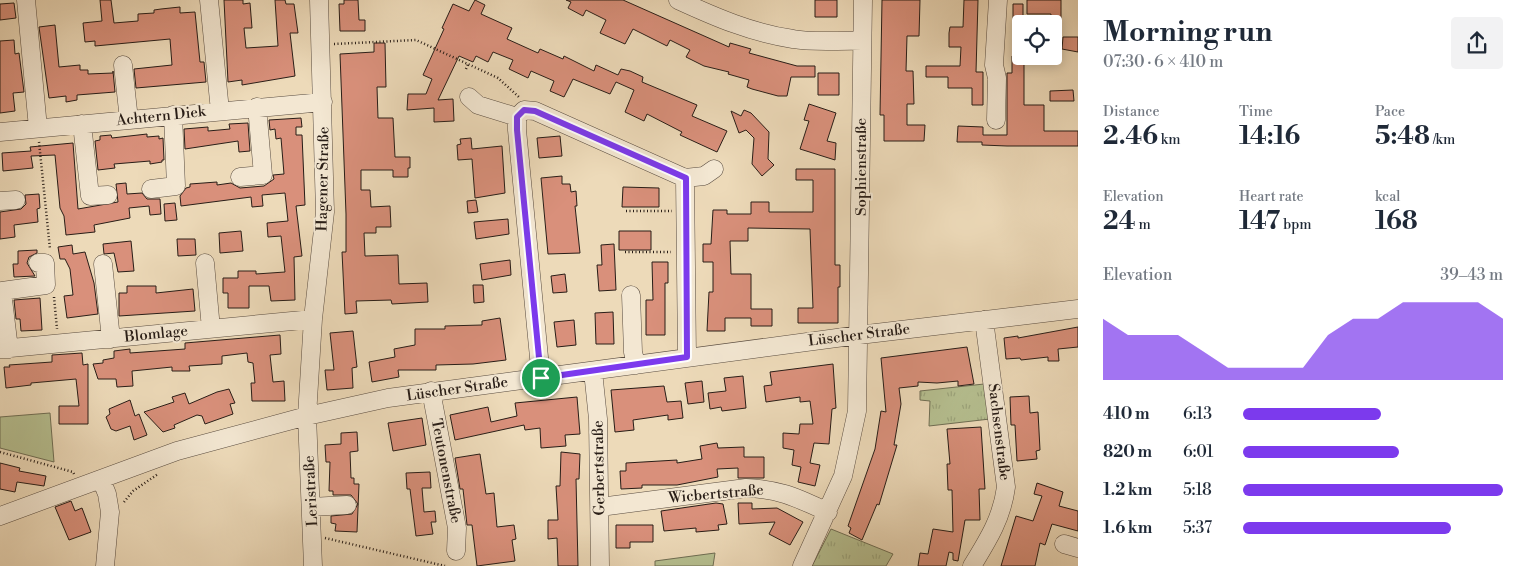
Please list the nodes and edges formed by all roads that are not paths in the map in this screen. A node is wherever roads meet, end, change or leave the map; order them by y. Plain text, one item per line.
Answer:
1 (26, 0) edge
2 (209, 0) edge
3 (319, 0) edge
4 (678, 0) edge
5 (863, 0) edge
6 (998, 0) edge
7 (715, 8) edge
8 (862, 41) junction
9 (124, 65) dead end
10 (470, 97) dead end
11 (323, 102) junction
12 (257, 107) junction
13 (220, 111) junction
14 (520, 114) junction
15 (173, 115) junction
16 (129, 120) junction
17 (996, 120) dead end
18 (82, 124) junction
19 (38, 128) junction
20 (0, 132) edge
21 (714, 169) dead end
22 (240, 177) dead end
23 (686, 178) junction
24 (151, 189) dead end
25 (108, 195) dead end
26 (44, 259) road end
27 (205, 262) dead end
28 (103, 264) dead end
29 (631, 295) dead end
30 (1078, 309) edge
31 (313, 319) junction
32 (984, 320) junction
33 (211, 329) junction
34 (859, 335) junction
35 (110, 339) junction
36 (4, 349) edge
37 (687, 357) junction
38 (636, 365) junction
39 (593, 371) junction
40 (541, 378) junction
41 (431, 391) junction
42 (307, 416) junction
43 (101, 479) junction
44 (347, 505) dead end
45 (600, 506) junction
46 (311, 507) junction
47 (828, 512) junction
48 (0, 516) edge
49 (456, 550) dead end
50 (105, 566) edge
51 (314, 566) edge
52 (600, 566) edge
53 (802, 566) edge
54 (972, 566) edge

1 - 19 street
2 - 13 street
3 - 11 street, Hagener Straße
4 - 7 street
5 - 8 street, Sophienstraße
6 - 17 street
7 - 8 street
8 - 34 street, Sophienstraße
9 - 16 street
10 - 14 street
11 - 12 street, Achtern Diek
11 - 31 street, Hagener Straße
12 - 13 street, Achtern Diek
12 - 22 street
13 - 15 street, Achtern Diek
14 - 23 street
14 - 40 street
15 - 16 street, Achtern Diek
15 - 24 street
16 - 18 street, Achtern Diek
18 - 19 street, Achtern Diek
18 - 25 street
19 - 20 street, Achtern Diek
21 - 23 street
23 - 37 street
26 - 36 street
27 - 33 street
28 - 35 street
29 - 38 street
30 - 32 street, Lüscher Straße
31 - 33 street, Blomlage
31 - 42 street, Hagener Straße
32 - 34 street, Lüscher Straße
32 - 54 street, Sachsenstraße
33 - 35 street, Blomlage
34 - 37 street, Lüscher Straße
34 - 47 street, Sophienstraße
35 - 36 street, Blomlage
37 - 38 street, Lüscher Straße
38 - 39 street, Lüscher Straße
39 - 40 street, Lüscher Straße
39 - 45 street, Gerbertstraße
40 - 41 street, Lüscher Straße
41 - 42 street, Lüscher Straße
41 - 49 street, Teutonenstraße
42 - 43 street, Lüscher Straße
42 - 46 street, Leristraße
43 - 48 street, Lüscher Straße
43 - 50 street
44 - 46 street
45 - 47 street, Wicbertstraße
45 - 52 street, Gerbertstraße
46 - 51 street, Leristraße
47 - 53 street, Sophienstraße

